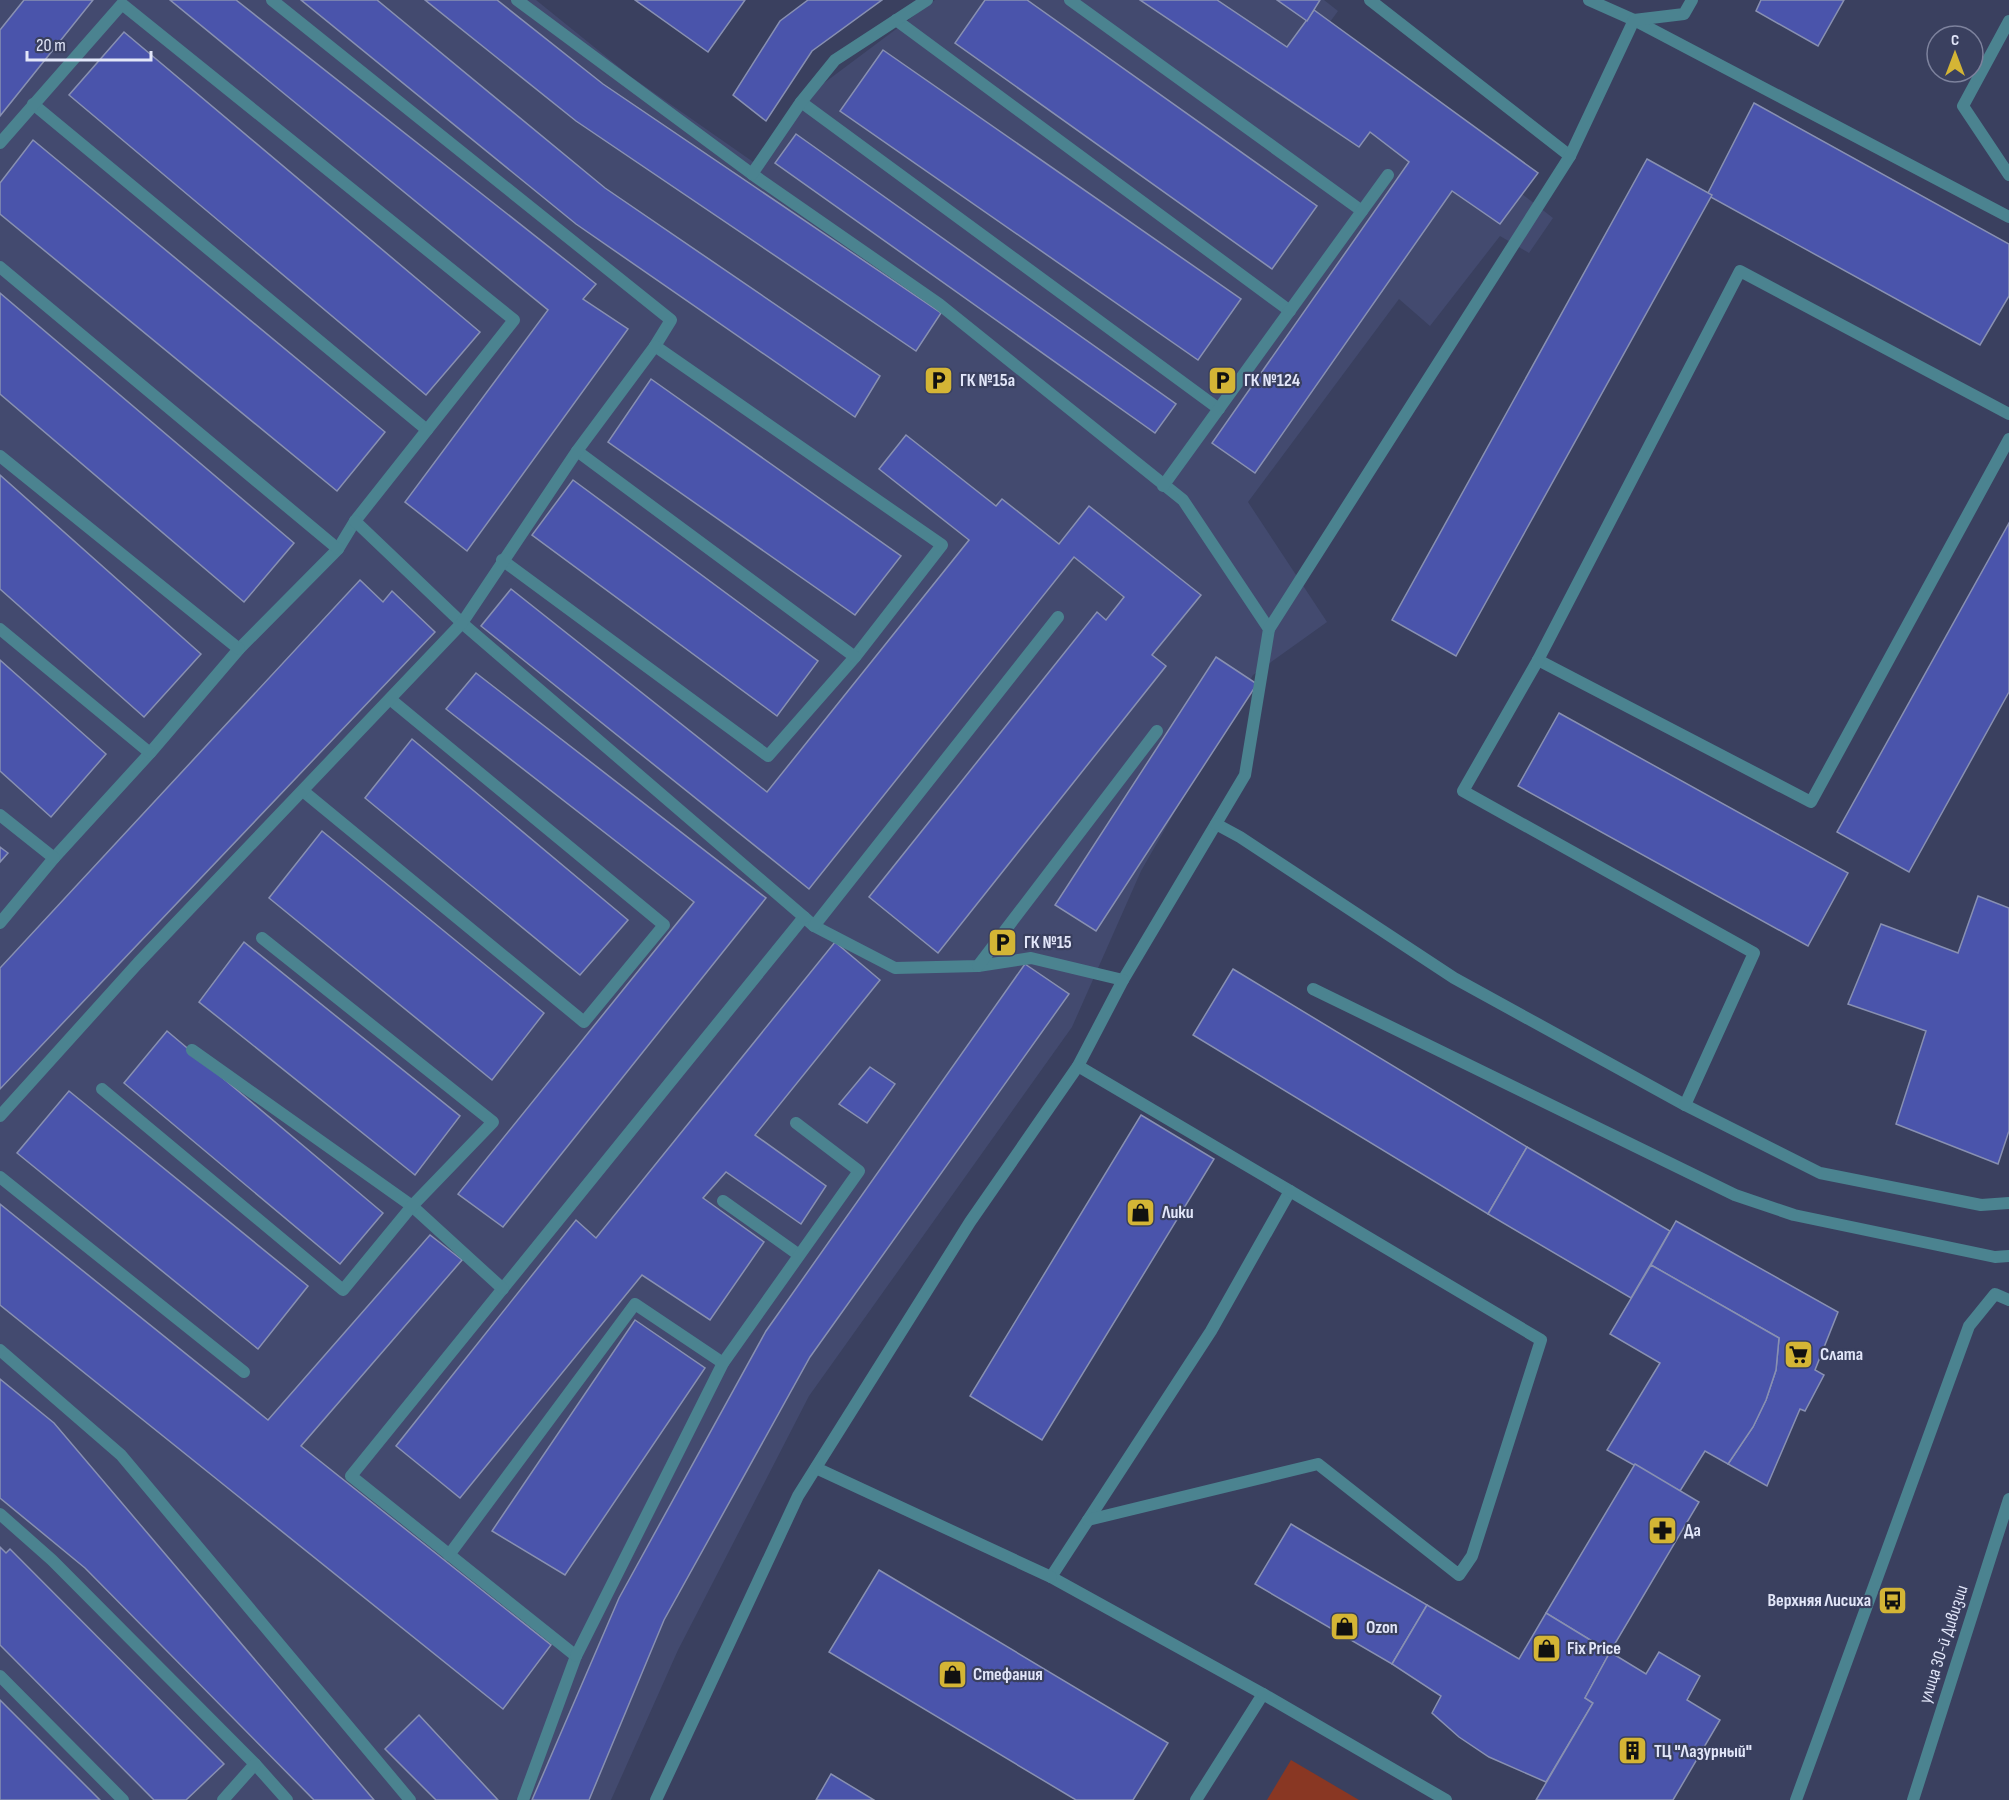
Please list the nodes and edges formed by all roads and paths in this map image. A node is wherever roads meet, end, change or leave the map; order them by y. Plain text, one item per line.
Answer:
1 (272, 0) edge
2 (517, 0) edge
3 (927, 0) edge
4 (1070, 0) edge
5 (1370, 0) edge
6 (1589, 0) edge
7 (1692, 0) edge
8 (896, 20) junction
9 (1634, 20) junction
10 (2009, 21) edge
11 (801, 102) junction
12 (33, 104) junction
13 (0, 143) edge
14 (1570, 156) junction
15 (752, 174) junction
16 (1388, 175) dead end
17 (2009, 176) edge
18 (1362, 211) junction
19 (2009, 217) edge
20 (0, 267) edge
21 (1290, 311) junction
22 (655, 346) junction
23 (1219, 409) junction
24 (2009, 414) edge
25 (427, 430) junction
26 (2009, 439) edge
27 (577, 451) junction
28 (0, 456) edge
29 (1163, 486) junction
30 (355, 521) junction
31 (338, 549) junction
32 (502, 560) junction
33 (1058, 617) dead end
34 (462, 623) junction
35 (0, 629) edge
36 (1269, 629) junction
37 (239, 649) junction
38 (855, 657) junction
39 (1538, 660) junction
40 (390, 699) junction
41 (1157, 731) dead end
42 (150, 753) junction
43 (303, 791) junction
44 (0, 815) edge
45 (1216, 824) junction
46 (54, 858) junction
47 (804, 918) junction
48 (0, 923) edge
49 (814, 926) junction
50 (262, 938) dead end
51 (978, 966) junction
52 (1123, 980) junction
53 (1313, 989) dead end
54 (192, 1050) dead end
55 (1078, 1066) junction
56 (102, 1089) dead end
57 (1685, 1105) junction
58 (0, 1116) edge
59 (796, 1123) dead end
60 (0, 1177) edge
61 (1290, 1191) junction
62 (723, 1201) dead end
63 (2009, 1203) edge
64 (412, 1206) junction
65 (799, 1256) junction
66 (2009, 1256) edge
67 (503, 1288) junction
68 (2009, 1300) edge
69 (0, 1350) edge
70 (723, 1363) junction
71 (244, 1372) dead end
72 (816, 1468) junction
73 (2009, 1499) edge
74 (0, 1514) edge
75 (1089, 1520) junction
76 (448, 1555) junction
77 (1051, 1577) junction
78 (576, 1656) junction
79 (0, 1676) edge
80 (1263, 1694) junction
81 (255, 1764) junction
82 (123, 1800) edge
83 (223, 1800) edge
84 (286, 1800) edge
85 (410, 1800) edge
86 (523, 1800) edge
87 (656, 1800) edge
88 (1196, 1800) edge
89 (1446, 1800) edge
90 (1796, 1800) edge
91 (1913, 1800) edge

1 - 22 street
2 - 15 street
3 - 8 street
4 - 18 street
5 - 14 street
6 - 9 street
7 - 9 street
8 - 11 street
8 - 21 street
9 - 14 street
9 - 19 street
10 - 17 street
11 - 15 street
11 - 23 street
12 - 13 street
12 - 25 street
12 - 25 street
14 - 36 street
15 - 29 street
16 - 18 street
18 - 21 street
20 - 31 street
21 - 23 street
22 - 27 street
22 - 38 street
23 - 29 street
24 - 39 street
25 - 30 street
26 - 39 street
27 - 32 street
27 - 38 street
28 - 37 street
29 - 36 street
30 - 31 street
30 - 34 street
31 - 37 street
32 - 34 street
32 - 38 street
33 - 49 street
34 - 40 street
34 - 47 street
35 - 42 street
36 - 45 street
37 - 42 street
39 - 57 street
40 - 43 street
40 - 43 street
41 - 51 street
42 - 46 street
43 - 58 street
44 - 46 street
45 - 52 street
45 - 57 street
46 - 48 street
47 - 49 street
47 - 67 street
49 - 51 street
50 - 64 street
51 - 52 street
52 - 55 street
53 - 66 street
54 - 64 street
55 - 61 street
55 - 72 street
56 - 64 street
57 - 63 street
59 - 65 street
60 - 71 street
61 - 75 street
61 - 75 street
62 - 65 street
64 - 67 street
65 - 70 street
67 - 76 street
68 - 90 street
69 - 85 street
70 - 76 street
70 - 78 street
72 - 77 street
72 - 87 street
73 - 91 street, улица 30-й Дивизии
74 - 81 street
75 - 77 street
76 - 78 street
77 - 80 street
78 - 86 street
79 - 82 street
80 - 88 street
80 - 89 street
81 - 83 street
81 - 84 street

